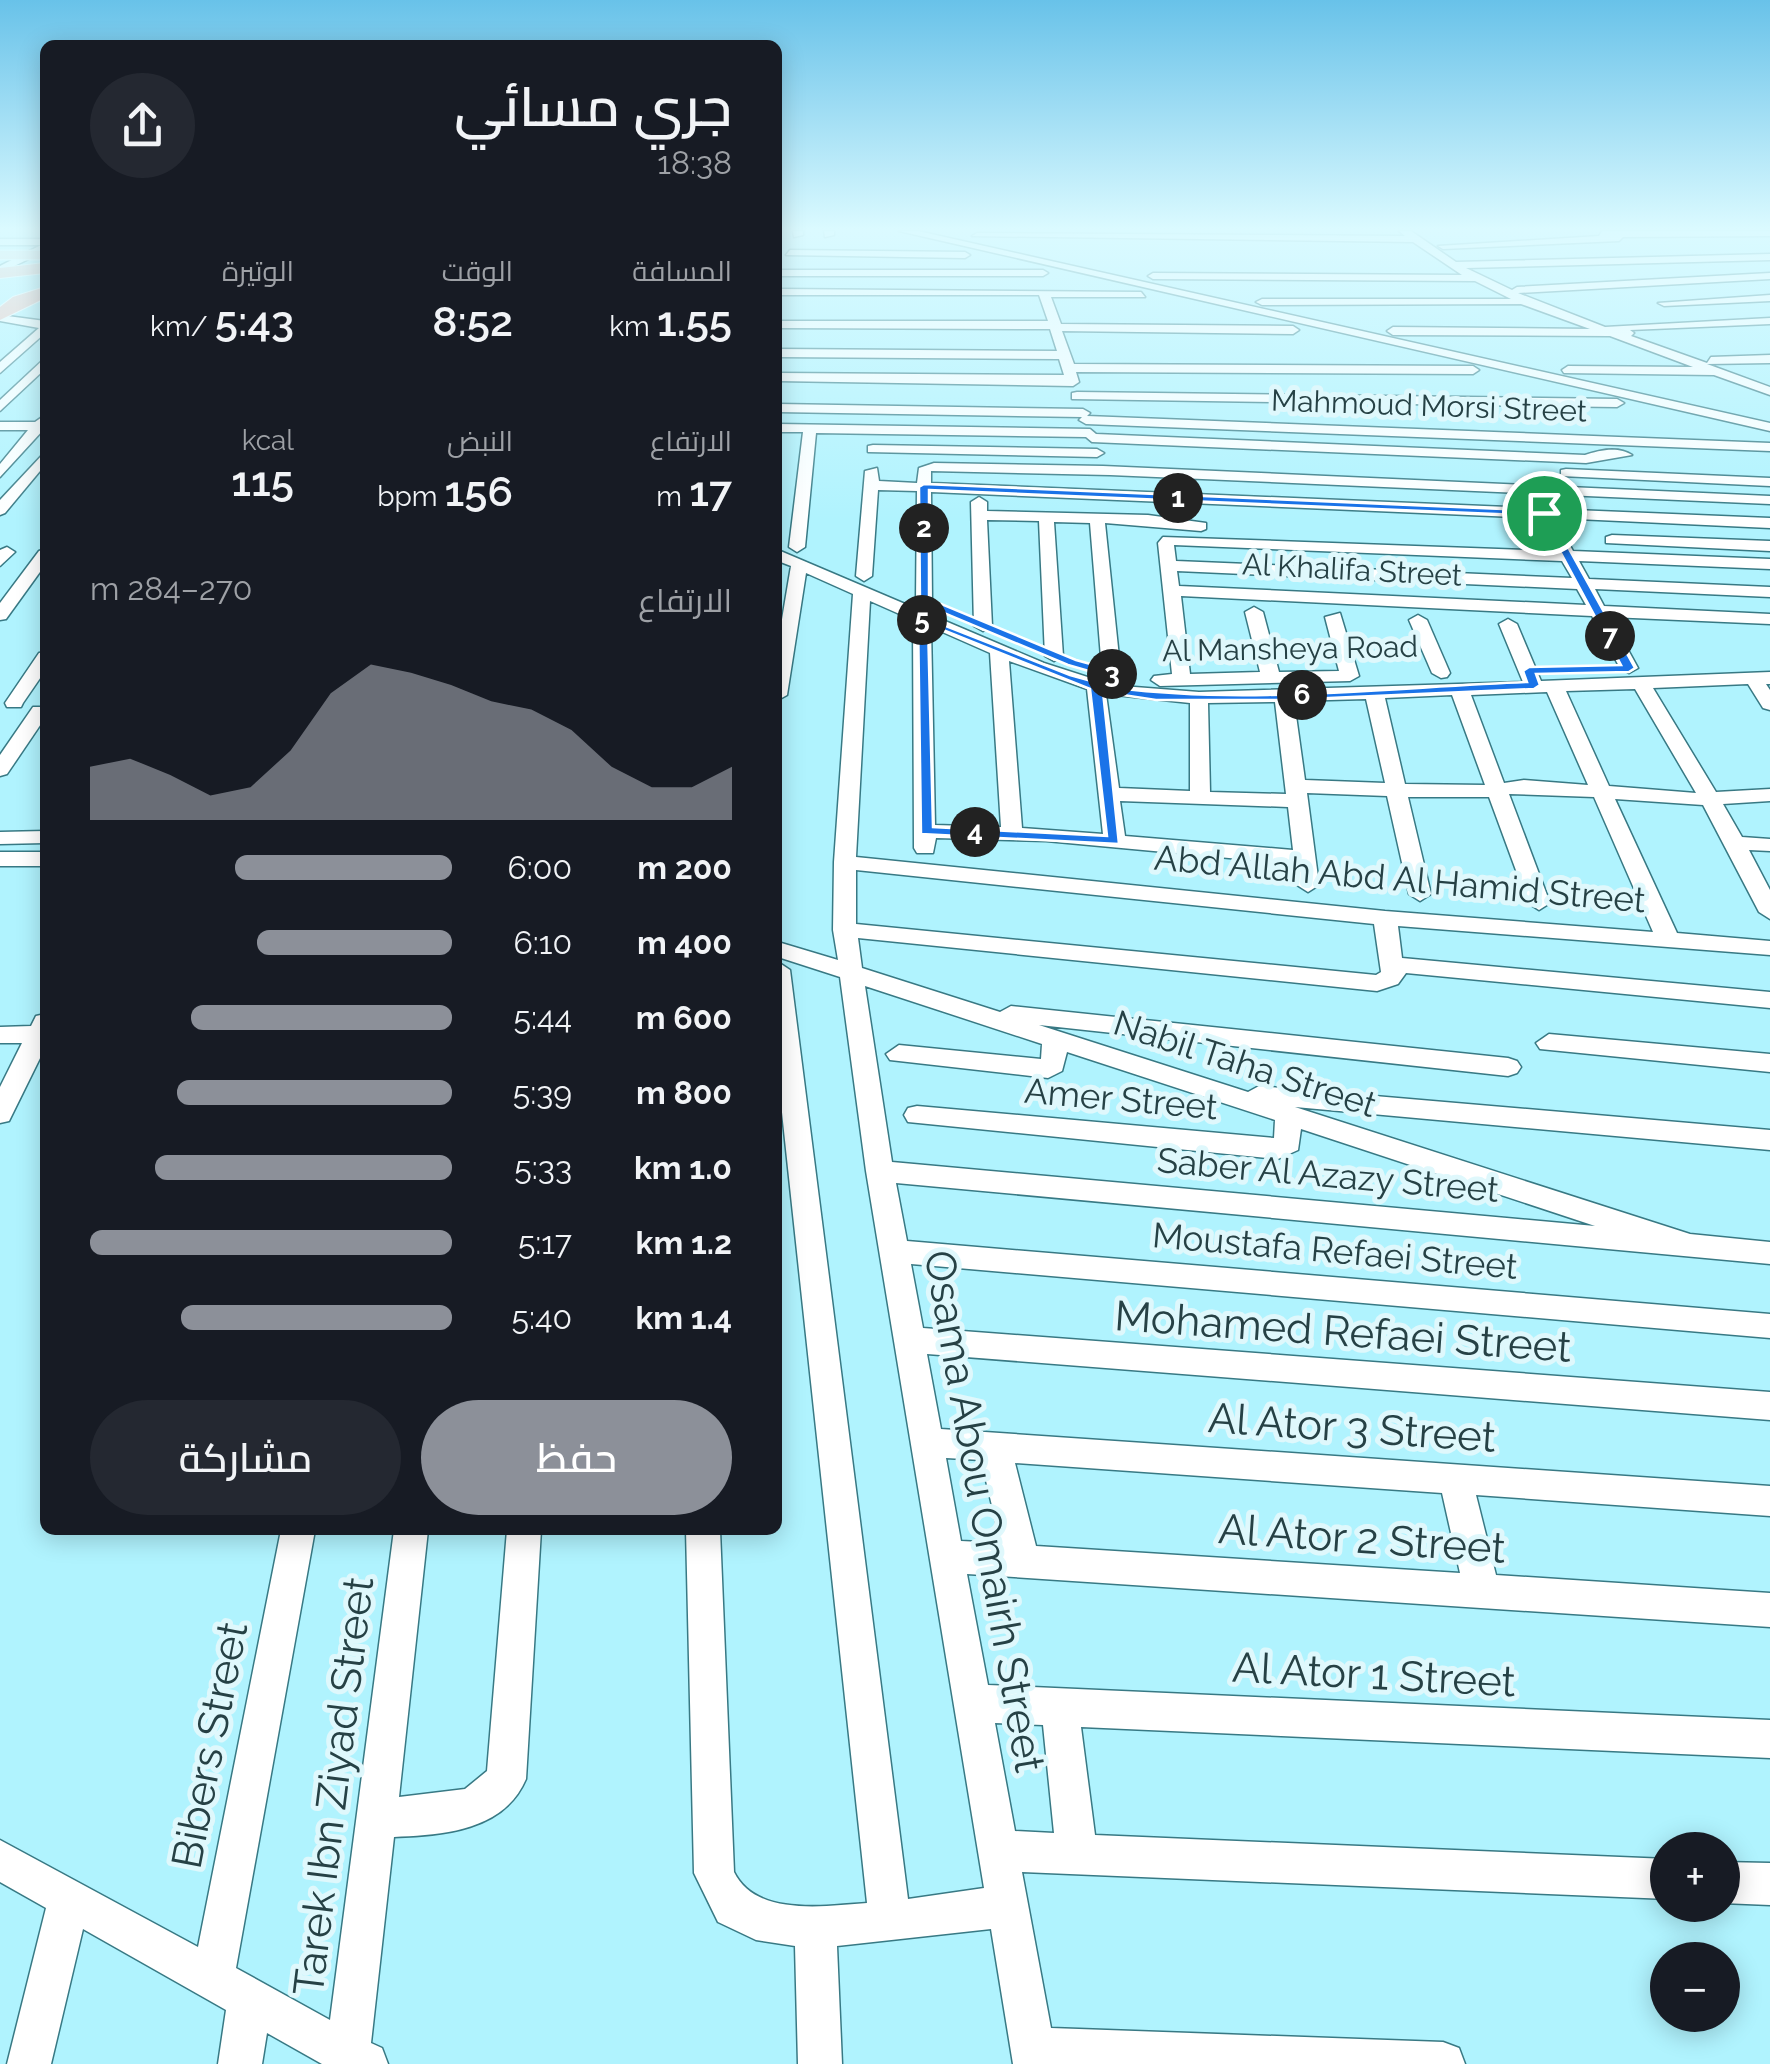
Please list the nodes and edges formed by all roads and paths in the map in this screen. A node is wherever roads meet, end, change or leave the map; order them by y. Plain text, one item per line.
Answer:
1 (799, 327) edge
2 (904, 327) edge
3 (949, 327) edge
4 (1031, 327) edge
5 (1066, 327) edge
6 (1069, 327) edge
7 (1226, 327) edge
8 (1332, 327) edge
9 (1602, 327) edge
10 (1657, 327) edge
11 (1344, 330) junction
12 (1609, 330) junction
13 (40, 331) edge
14 (1770, 334) edge
15 (1379, 338) junction
16 (1627, 340) junction
17 (1298, 342) dead end
18 (1318, 342) dead end
19 (1398, 342) junction
20 (1061, 344) junction
21 (864, 348) junction
22 (1423, 348) junction
23 (1500, 348) dead end
24 (782, 353) edge
25 (1457, 356) junction
26 (1770, 359) edge
27 (1714, 366) junction
28 (40, 367) edge
29 (0, 368) edge
30 (1522, 370) junction
31 (782, 372) edge
32 (1767, 379) edge
33 (811, 382) dead end
34 (1594, 387) junction
35 (1770, 391) edge
36 (782, 392) edge
37 (872, 394) dead end
38 (984, 396) dead end
39 (1003, 396) dead end
40 (1022, 396) dead end
41 (1373, 400) junction
42 (1148, 404) dead end
43 (1671, 404) junction
44 (0, 407) edge
45 (782, 408) edge
46 (1568, 414) junction
47 (1692, 418) dead end
48 (40, 422) edge
49 (1151, 423) junction
50 (40, 424) edge
51 (0, 426) edge
52 (1770, 426) edge
53 (782, 428) edge
54 (810, 429) junction
55 (875, 430) junction
56 (1357, 431) junction
57 (1388, 432) junction
58 (1091, 435) junction
59 (1578, 440) junction
60 (1695, 444) junction
61 (874, 449) junction
62 (1364, 450) junction
63 (924, 458) junction
64 (1769, 458) edge
65 (40, 462) edge
66 (1103, 472) junction
67 (0, 473) edge
68 (1770, 482) edge
69 (871, 485) junction
70 (924, 487) junction
71 (1532, 490) junction
72 (1111, 495) junction
73 (1726, 498) junction
74 (1770, 500) edge
75 (0, 510) edge
76 (1046, 517) junction
77 (1096, 518) junction
78 (1119, 519) junction
79 (1745, 522) junction
80 (1770, 522) edge
81 (1551, 526) junction
82 (782, 542) edge
83 (1770, 546) edge
84 (782, 554) edge
85 (798, 556) junction
86 (1566, 556) junction
87 (40, 561) edge
88 (1770, 564) edge
89 (1168, 566) junction
90 (863, 583) junction
91 (1581, 584) junction
92 (1742, 591) junction
93 (1171, 592) junction
94 (1770, 592) edge
95 (923, 609) junction
96 (1254, 612) dead end
97 (0, 615) edge
98 (1334, 617) dead end
99 (1601, 619) junction
100 (1418, 620) dead end
101 (1508, 624) dead end
102 (1768, 624) edge
103 (983, 626) junction
104 (999, 651) junction
105 (1054, 656) junction
106 (40, 663) edge
107 (1770, 664) edge
108 (782, 667) edge
109 (1440, 674) junction
110 (1634, 675) junction
111 (1350, 676) junction
112 (1271, 678) junction
113 (1761, 678) edge
114 (1539, 680) junction
115 (1182, 681) junction
116 (1107, 684) junction
117 (1459, 688) junction
118 (1374, 691) junction
119 (1284, 696) junction
120 (1200, 698) junction
121 (7, 701) edge
122 (1770, 704) edge
123 (40, 711) edge
124 (40, 715) edge
125 (0, 770) edge
126 (1500, 789) junction
127 (1398, 790) junction
128 (1601, 792) junction
129 (1109, 794) junction
130 (1296, 794) junction
131 (1770, 795) edge
132 (1200, 797) junction
133 (1710, 798) junction
134 (926, 831) junction
135 (1012, 834) junction
136 (40, 837) edge
137 (0, 838) edge
138 (1114, 841) junction
139 (1734, 843) junction
140 (1770, 845) edge
141 (1305, 858) junction
142 (0, 859) edge
143 (40, 859) edge
144 (845, 862) junction
145 (921, 869) junction
146 (1308, 885) dead end
147 (1420, 894) dead end
148 (1539, 904) dead end
149 (1770, 912) edge
150 (1386, 918) junction
151 (845, 930) junction
152 (1667, 938) junction
153 (1770, 948) edge
154 (782, 950) edge
155 (851, 974) junction
156 (1391, 975) junction
157 (1770, 1000) edge
158 (782, 1004) edge
159 (962, 1009) junction
160 (40, 1028) edge
161 (40, 1032) edge
162 (0, 1035) edge
163 (1055, 1040) junction
164 (1550, 1043) dead end
165 (899, 1054) dead end
166 (1770, 1063) edge
167 (1508, 1067) dead end
168 (1214, 1091) junction
169 (0, 1114) edge
170 (917, 1115) dead end
171 (1288, 1115) junction
172 (1770, 1140) edge
173 (880, 1171) junction
174 (1691, 1246) junction
175 (894, 1251) junction
176 (1770, 1253) edge
177 (1770, 1326) edge
178 (909, 1340) junction
179 (1770, 1406) edge
180 (928, 1442) junction
181 (994, 1446) junction
182 (1455, 1479) junction
183 (1770, 1501) edge
184 (297, 1535) edge
185 (411, 1535) edge
186 (524, 1535) edge
187 (703, 1535) edge
188 (947, 1556) junction
189 (1023, 1561) junction
190 (1482, 1591) junction
191 (1770, 1610) edge
192 (973, 1703) junction
193 (1060, 1707) junction
194 (1770, 1739) edge
195 (377, 1818) junction
196 (998, 1851) junction
197 (1078, 1854) junction
198 (0, 1860) edge
199 (1650, 1879) edge
200 (1740, 1883) edge
201 (1770, 1884) edge
202 (70, 1898) junction
203 (1008, 1906) junction
204 (890, 1920) junction
205 (815, 1928) junction
206 (231, 1988) junction
207 (1034, 2057) edge
208 (357, 2059) edge
209 (29, 2064) edge
210 (240, 2064) edge
211 (820, 2064) edge
212 (1444, 2064) edge

1 - 20 street
2 - 20 street
3 - 20 street
4 - 20 street
5 - 20 street
6 - 20 street
7 - 20 street
8 - 11 street
9 - 12 street
10 - 12 street
11 - 12 street
11 - 15 street
11 - 20 street
12 - 16 street
13 - 29 street
14 - 16 street
15 - 16 street
15 - 19 street
16 - 27 street
16 - 27 street
17 - 20 street
18 - 19 street
19 - 22 street
20 - 21 street
20 - 21 street
20 - 25 street
20 - 30 street
20 - 31 street
20 - 33 street
20 - 34 street
20 - 40 street
20 - 41 street
20 - 58 street
21 - 24 street
22 - 23 street
22 - 25 street
25 - 30 street
26 - 27 street
27 - 30 street
27 - 32 street
27 - 35 street
28 - 44 street
30 - 34 street
34 - 43 street
36 - 37 street
38 - 39 street
41 - 46 street
41 - 57 street
42 - 49 street
43 - 46 street
43 - 52 street
45 - 58 street
46 - 59 street
47 - 60 street
48 - 51 street
49 - 56 street, Mahmoud Morsi Street
49 - 58 street, Mahmoud Morsi Street
50 - 67 street
53 - 54 street
54 - 55 street
54 - 85 street
55 - 58 street
55 - 61 street, Osama Abou Omairh Street
56 - 57 street, Mahmoud Morsi Street
56 - 62 street
57 - 59 street, Mahmoud Morsi Street
58 - 62 street
58 - 63 street
58 - 66 street
58 - 68 street
59 - 60 street, Mahmoud Morsi Street
60 - 64 street, Mahmoud Morsi Street
61 - 63 street
61 - 69 street, Osama Abou Omairh Street
62 - 64 street
63 - 66 street
63 - 70 street
65 - 75 street
66 - 71 street
66 - 72 street
69 - 70 street
69 - 90 street, Osama Abou Omairh Street
70 - 72 street
70 - 95 street
71 - 73 street
71 - 81 street
72 - 78 street
72 - 81 street
73 - 74 street
73 - 79 street
76 - 77 street
76 - 103 street
76 - 105 street
77 - 78 street
77 - 116 street
78 - 81 street
79 - 80 street
79 - 81 street
81 - 83 street
81 - 86 street
82 - 85 street, Al Mansheya Road
84 - 85 street, Al Mansheya Road
85 - 90 street, Al Mansheya Road
85 - 108 street
86 - 88 street
86 - 89 street
86 - 91 street
87 - 97 street
89 - 91 street
89 - 93 street
90 - 95 street, Al Mansheya Road
90 - 144 street, Osama Abou Omairh Street
91 - 92 street
91 - 99 street
92 - 94 street
92 - 102 street
93 - 99 street, Al Khalifa Street
93 - 115 street
95 - 103 street, Al Mansheya Road
95 - 104 street, Al Mansheya Road
95 - 134 street
96 - 112 street
98 - 111 street
99 - 102 street, Al Khalifa Street
99 - 110 street
100 - 109 street
101 - 114 street
103 - 105 street, Al Mansheya Road
104 - 116 street, Al Mansheya Road
104 - 135 street
105 - 116 street, Al Mansheya Road
106 - 121 street
107 - 110 street, Al Mansheya Road
109 - 111 street, Al Mansheya Road
109 - 114 street, Al Mansheya Road
110 - 113 street, Al Mansheya Road
110 - 114 street, Al Mansheya Road
110 - 114 street, Al Mansheya Road
110 - 133 street
111 - 112 street, Al Mansheya Road
112 - 115 street, Al Mansheya Road
113 - 122 street
114 - 117 street, Al Mansheya Road
114 - 128 street
115 - 116 street, Al Mansheya Road
116 - 120 street, Al Mansheya Road
116 - 129 street
117 - 118 street, Al Mansheya Road
117 - 126 street
118 - 119 street, Al Mansheya Road
118 - 127 street
119 - 120 street, Al Mansheya Road
119 - 130 street
120 - 132 street
121 - 123 street
124 - 125 street
126 - 127 street
126 - 128 street
126 - 148 street
127 - 130 street
127 - 147 street
128 - 133 street
128 - 152 street
129 - 132 street
129 - 138 street
130 - 132 street
130 - 141 street
131 - 133 street
133 - 139 street
134 - 135 street
134 - 145 street
135 - 138 street
136 - 137 street
138 - 141 street
139 - 140 street
139 - 149 street
141 - 146 street
142 - 143 street
144 - 145 street, Abd Allah Abd Al Hamid Street
144 - 151 street, Osama Abou Omairh Street
145 - 150 street, Abd Allah Abd Al Hamid Street
150 - 152 street, Abd Allah Abd Al Hamid Street
150 - 156 street
151 - 155 street, Osama Abou Omairh Street
151 - 156 street
152 - 153 street, Abd Allah Abd Al Hamid Street
154 - 155 street, Nabil Taha Street
155 - 159 street, Nabil Taha Street
155 - 173 street, Osama Abou Omairh Street
156 - 157 street
158 - 204 street
159 - 163 street, Nabil Taha Street
159 - 167 street
160 - 162 street
161 - 169 street
163 - 165 street
163 - 168 street, Nabil Taha Street
164 - 166 street
168 - 171 street, Nabil Taha Street
168 - 172 street
170 - 171 street, Amer Street
171 - 174 street, Nabil Taha Street
173 - 174 street, Saber Al Azazy Street
173 - 175 street, Osama Abou Omairh Street
174 - 176 street, Saber Al Azazy Street
175 - 177 street, Moustafa Refaei Street
175 - 178 street, Osama Abou Omairh Street
178 - 179 street, Mohamed Refaei Street
178 - 180 street, Osama Abou Omairh Street
180 - 181 street, Al Ator 3 Street
180 - 188 street, Osama Abou Omairh Street
181 - 182 street, Al Ator 3 Street
181 - 189 street
182 - 183 street, Al Ator 3 Street
182 - 190 street
184 - 206 street, Bibers Street
185 - 195 street, Tarek Ibn Ziyad Street
186 - 195 street
187 - 205 street
188 - 189 street, Al Ator 2 Street
188 - 192 street, Osama Abou Omairh Street
189 - 190 street, Al Ator 2 Street
190 - 191 street, Al Ator 2 Street
192 - 193 street, Al Ator 1 Street
192 - 196 street, Osama Abou Omairh Street
193 - 194 street, Al Ator 1 Street
193 - 197 street
195 - 208 street, Tarek Ibn Ziyad Street
196 - 197 street
196 - 203 street, Osama Abou Omairh Street
197 - 199 street
198 - 202 street
200 - 201 street
202 - 206 street
202 - 209 street
203 - 204 street
203 - 207 street, Osama Abou Omairh Street
204 - 205 street
205 - 211 street
206 - 208 street
206 - 210 street, Bibers Street
207 - 212 street

